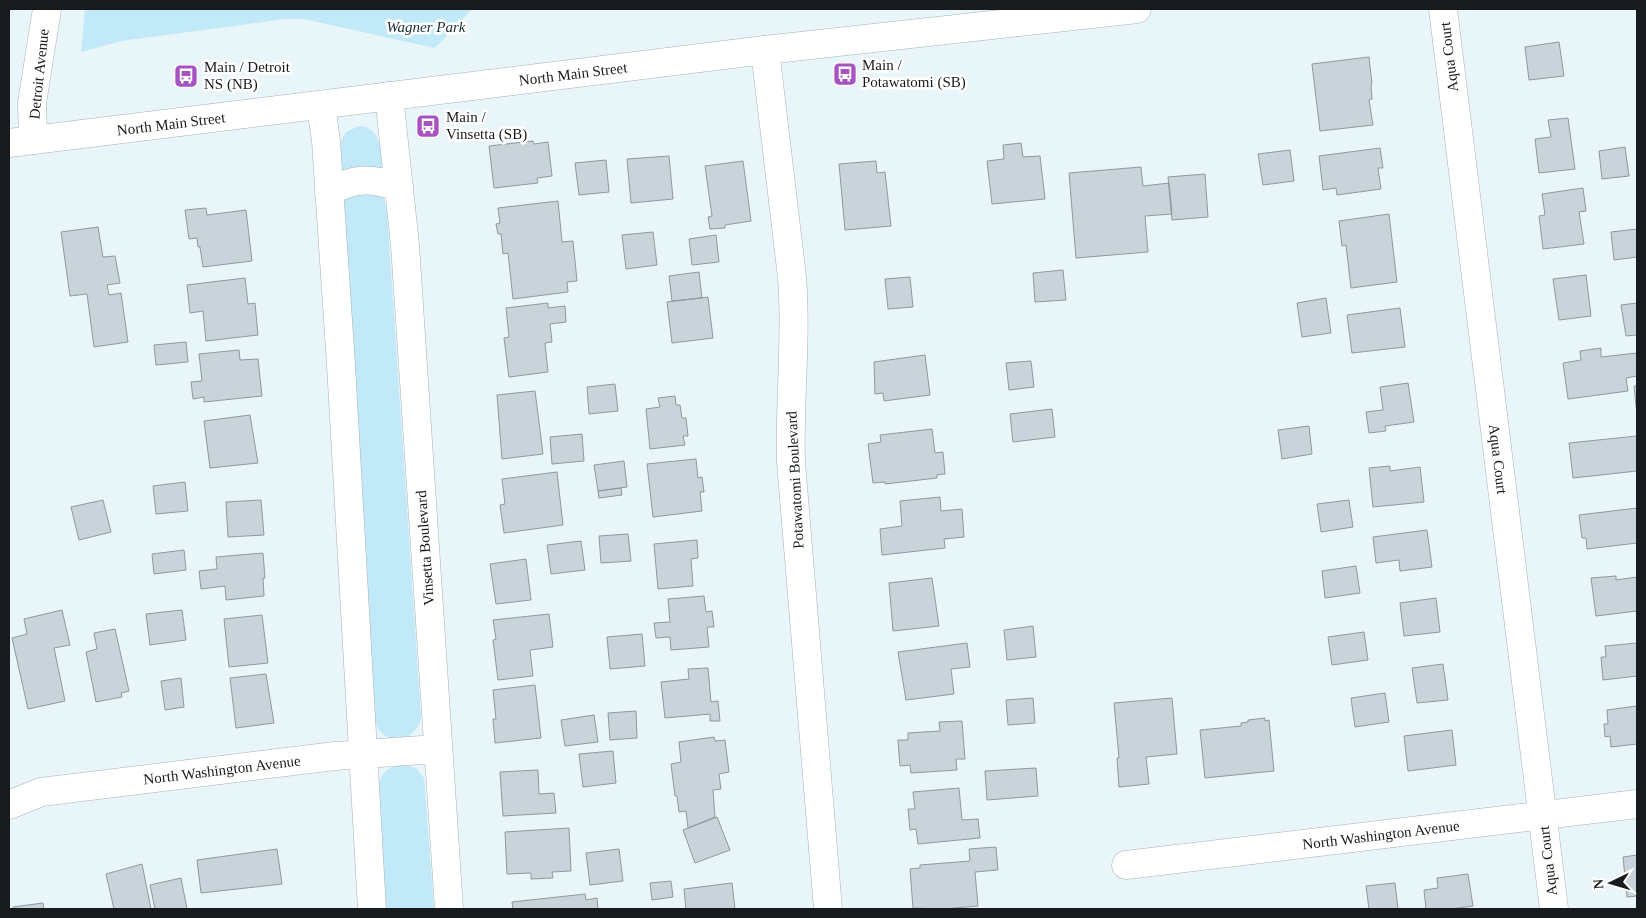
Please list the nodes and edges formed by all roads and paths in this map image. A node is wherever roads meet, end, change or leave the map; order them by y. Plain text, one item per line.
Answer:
1 (47, 9) edge
2 (1137, 9) edge
3 (1443, 9) edge
4 (765, 50) junction
5 (389, 96) junction
6 (321, 105) junction
7 (21, 142) edge
8 (399, 187) junction
9 (329, 192) junction
10 (437, 749) junction
11 (363, 754) junction
12 (1637, 804) edge
13 (9, 805) edge
14 (1542, 816) junction
15 (1126, 865) dead end
16 (372, 909) edge
17 (448, 909) edge
18 (828, 909) edge
19 (1554, 909) edge

1 - 7 street, Detroit Avenue
2 - 4 street, North Main Street
3 - 14 street, Aqua Court
4 - 5 street, North Main Street
4 - 18 street, Potawatomi Boulevard
5 - 6 street, North Main Street
5 - 8 street, Vinsetta Boulevard
6 - 7 street, North Main Street
6 - 9 street
8 - 9 street
8 - 10 street, Vinsetta Boulevard
9 - 11 street
10 - 11 street, North Washington Avenue
10 - 17 street, Vinsetta Boulevard
11 - 13 street, North Washington Avenue
11 - 16 street
12 - 14 street, North Washington Avenue
14 - 15 street, North Washington Avenue
14 - 19 street, Aqua Court

